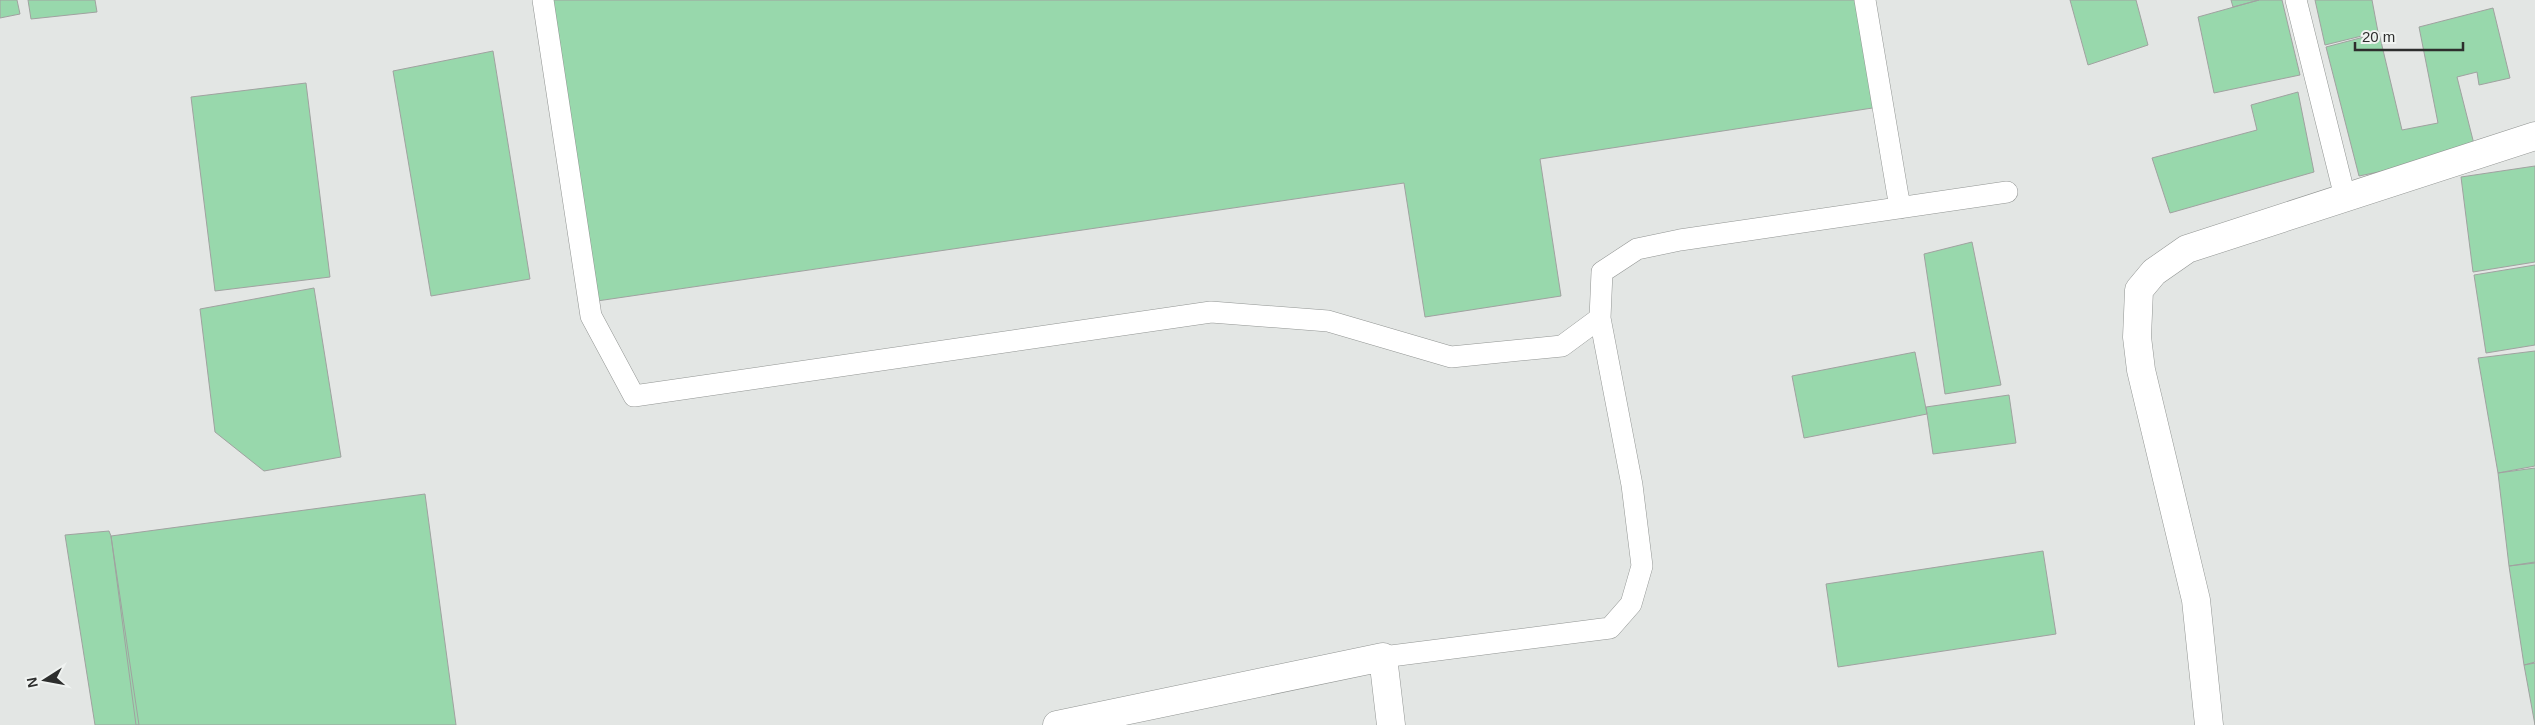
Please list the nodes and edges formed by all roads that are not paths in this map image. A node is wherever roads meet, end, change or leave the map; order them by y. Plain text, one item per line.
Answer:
1 (543, 0) edge
2 (1864, 0) edge
3 (2296, 0) edge
4 (2535, 136) edge
5 (2007, 192) dead end
6 (2345, 197) junction
7 (1900, 208) junction
8 (1600, 318) junction
9 (1383, 657) junction
10 (1057, 725) edge
11 (1391, 725) edge
12 (2209, 725) edge

1 - 8 lane
2 - 7 lane
3 - 6 lane
4 - 6 street
5 - 7 lane
6 - 12 street
7 - 8 lane
8 - 9 lane
9 - 10 street
9 - 11 street

